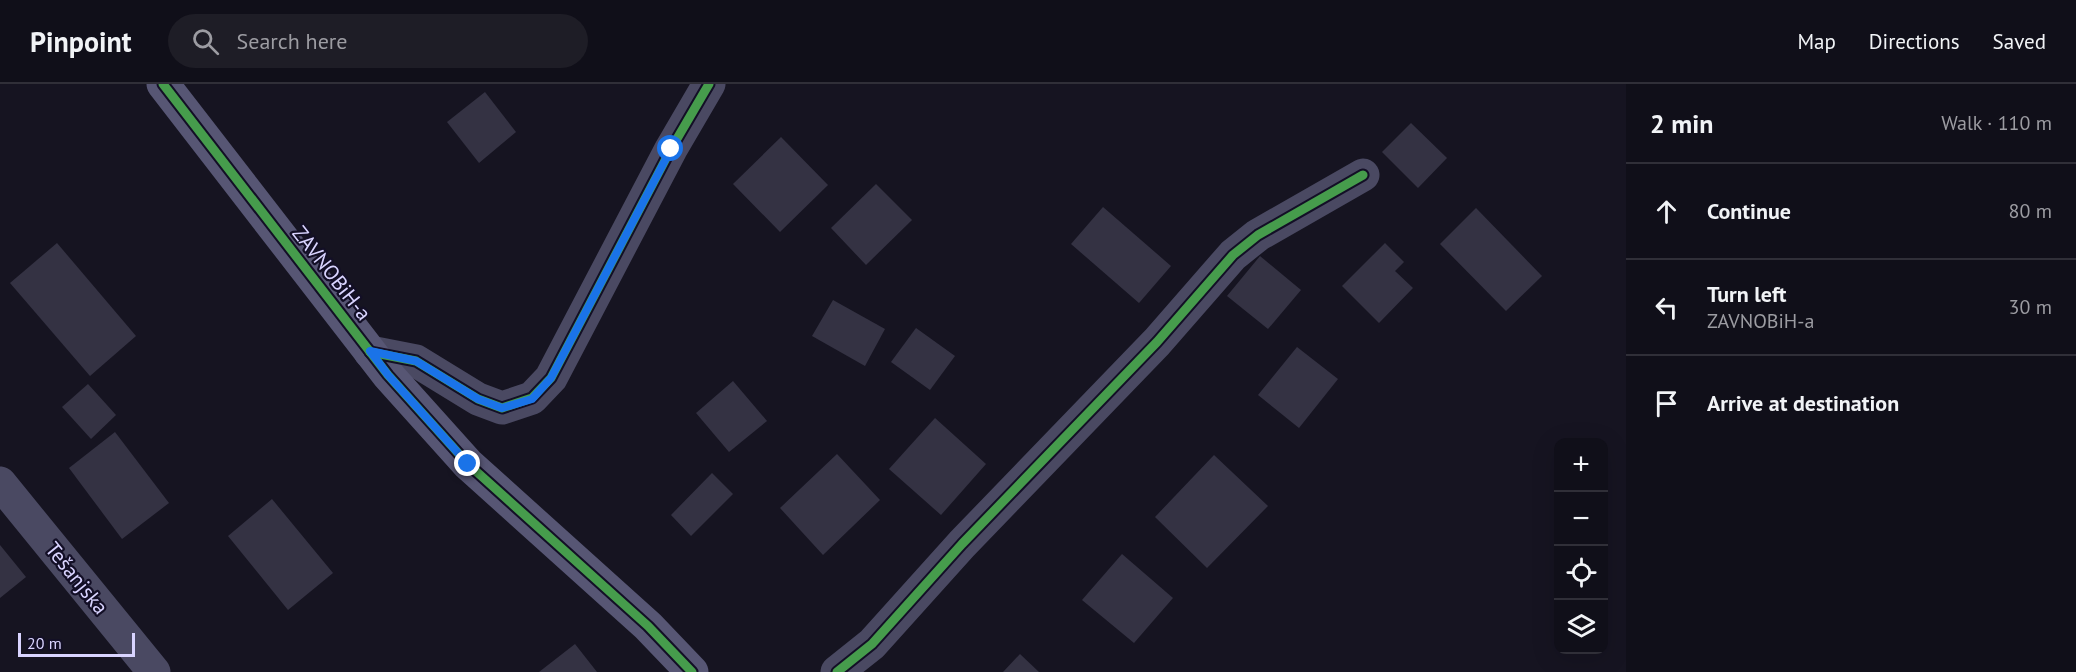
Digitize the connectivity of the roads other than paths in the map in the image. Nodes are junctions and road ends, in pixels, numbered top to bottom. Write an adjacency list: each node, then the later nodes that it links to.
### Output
1 (163, 84): 4 (main road, ZAVNOBiH-a)
2 (709, 84): 4 (street)
3 (1363, 175): 8 (street)
4 (370, 351): 7 (main road, ZAVNOBiH-a)
5 (0, 483): 6 (street, Tešanjska)
6 (154, 672)
7 (692, 672)
8 (837, 672)

